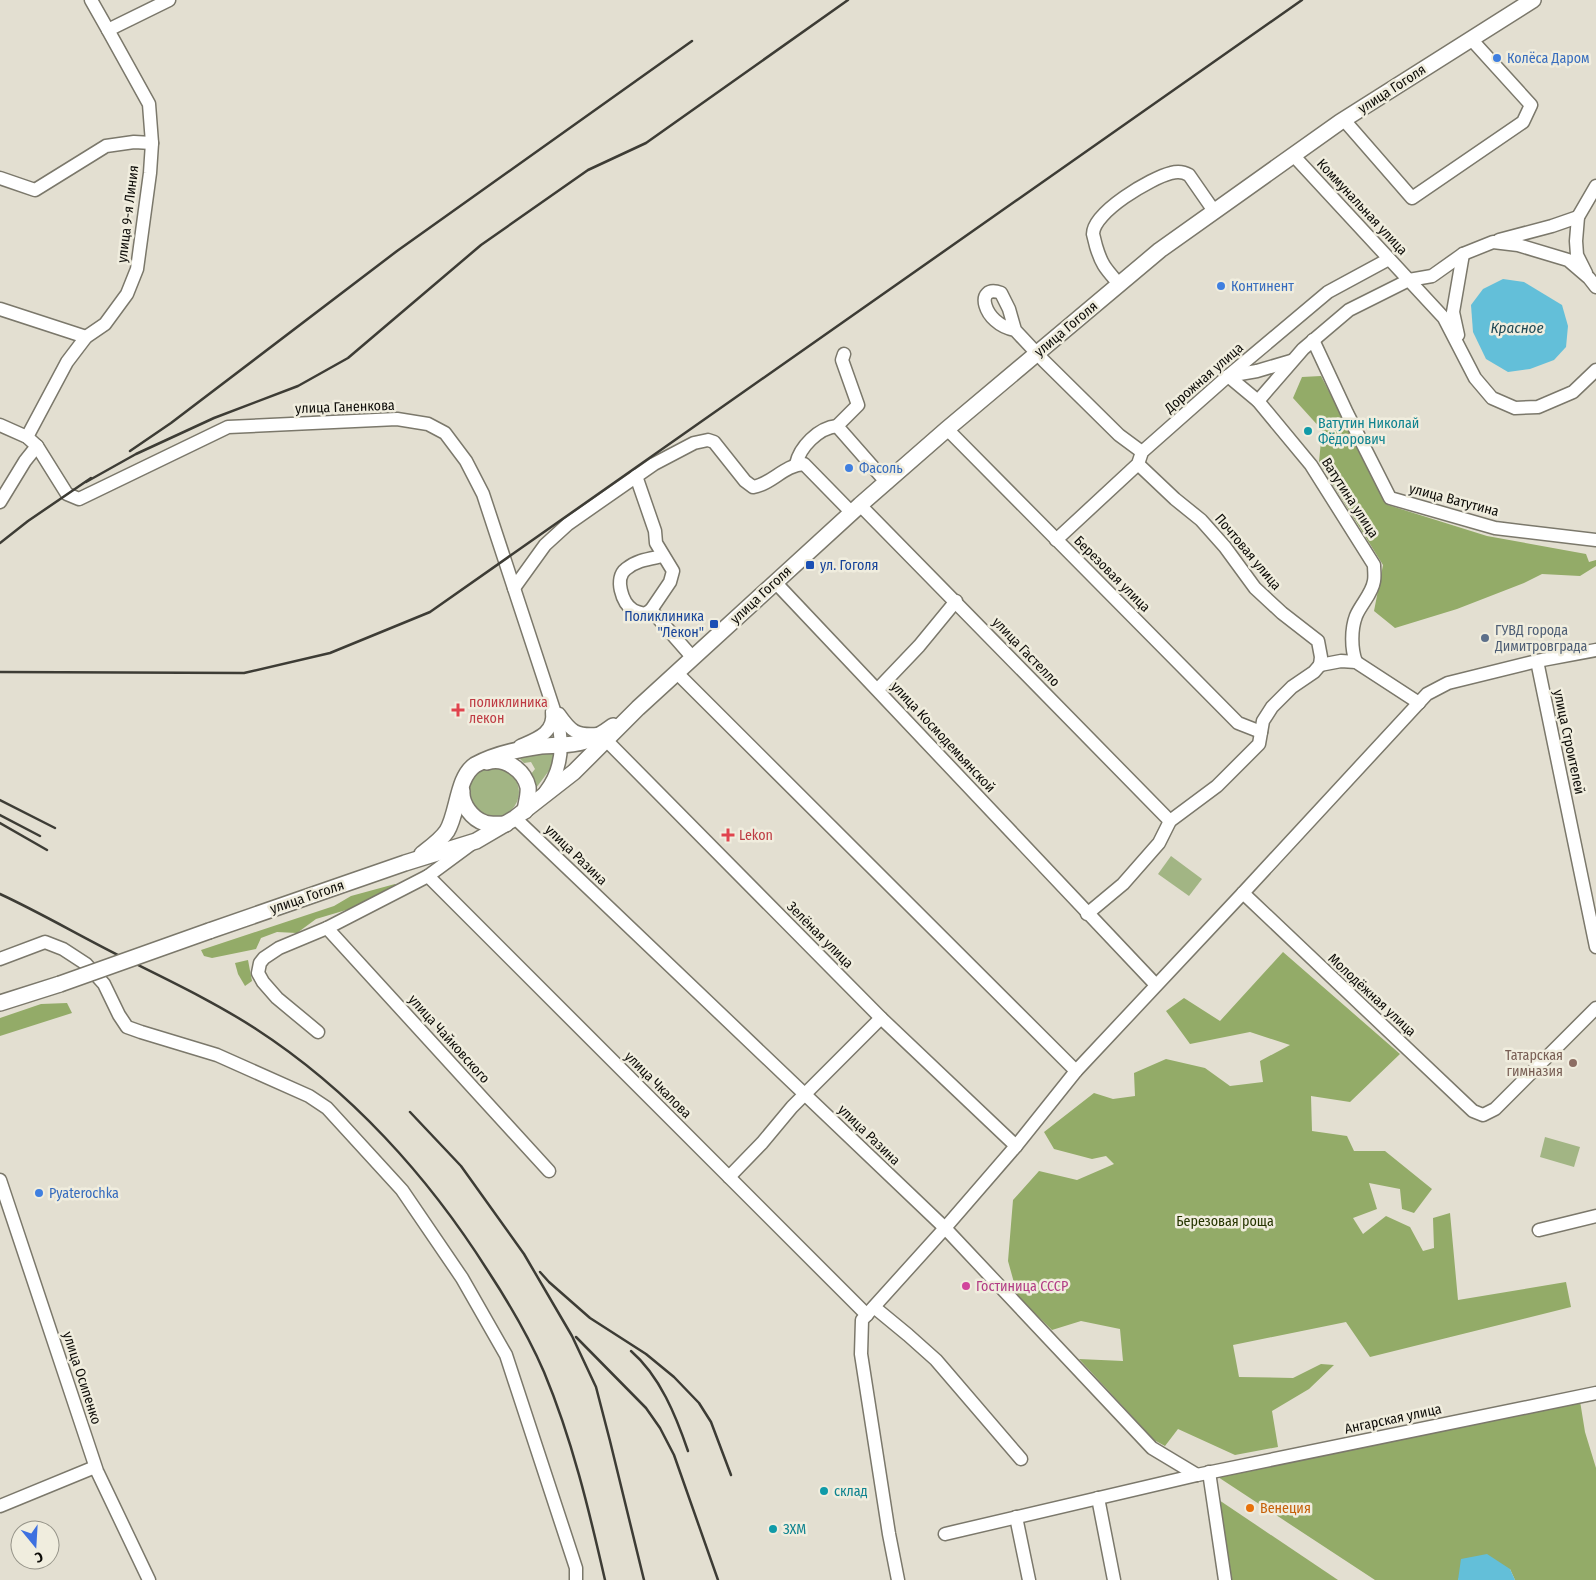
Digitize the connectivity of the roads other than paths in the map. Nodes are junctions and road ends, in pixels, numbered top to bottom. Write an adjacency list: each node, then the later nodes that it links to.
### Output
1 (91, 0): 4 (street, улица 9-я Линия)
2 (169, 0): 4 (street)
3 (1533, 0): 5 (main road, улица Гоголя)
4 (108, 30): 7 (street, улица 9-я Линия)
5 (1471, 39): 6 (main road, улица Гоголя); 6 (street)
6 (1344, 120): 8 (main road, улица Гоголя)
7 (152, 143): 9 (street); 21 (street, улица 9-я Линия)
8 (1293, 155): 11 (main road, улица Гоголя); 15 (street, Коммунальная улица)
9 (0, 178)
10 (1596, 186): 12 (street)
11 (1214, 211): 18 (main road, улица Гоголя); 18 (street)
12 (1578, 217): 13 (street); 17 (street)
13 (1494, 242): 14 (street); 17 (street)
14 (1463, 254): 16 (street); 23 (street)
15 (1389, 258): 16 (street, Коммунальная улица); 28 (street, Дорожная улица)
16 (1408, 280): 22 (street); 23 (street, Коммунальная улица)
17 (1592, 282)
18 (1120, 284): 25 (main road, улица Гоголя)
19 (0, 309): 21 (street)
20 (1015, 330): 25 (street, Почтовая улица)
21 (86, 338): 33 (street, улица 9-я Линия)
22 (1313, 340): 26 (street); 41 (street, улица Ватутина)
23 (1460, 348): 27 (street, Коммунальная улица)
24 (844, 354): 31 (street)
25 (1037, 354): 32 (main road, улица Гоголя); 34 (street, Почтовая улица)
26 (1291, 360): 28 (street); 29 (street)
27 (1596, 370)
28 (1228, 376): 29 (street, Ватутина улица); 34 (street, Дорожная улица)
29 (1258, 401): 50 (street, Ватутина улица)
30 (0, 425): 33 (street)
31 (836, 426): 35 (street); 37 (street)
32 (947, 429): 37 (main road, улица Гоголя); 40 (street, Березовая улица)
33 (32, 442): 38 (street, улица 9-я Линия); 44 (street, улица Ганенкова)
34 (1140, 458): 40 (street, Дорожная улица); 51 (street, Почтовая улица)
35 (796, 464): 36 (street); 39 (street, улица Гастелло)
36 (636, 476): 42 (street); 44 (street)
37 (886, 483): 39 (main road, улица Гоголя)
38 (0, 502)
39 (856, 509): 43 (main road, улица Гоголя); 45 (street, улица Гастелло)
40 (1056, 540): 56 (street, Березовая улица)
41 (1596, 540)
42 (663, 556): 46 (street); 46 (street)
43 (775, 582): 48 (main road, улица Гоголя); 53 (street, улица Космодемьянской)
44 (514, 588): 55 (street, улица Ганенкова)
45 (956, 601): 53 (street); 64 (street, улица Гастелло)
46 (651, 610): 48 (street)
47 (1596, 650): 49 (street)
48 (693, 658): 52 (main road, улица Гоголя)
49 (1537, 661): 54 (street); 71 (street, улица Строителей)
50 (1356, 662): 51 (street); 54 (street)
51 (1320, 665): 56 (street)
52 (677, 673): 57 (main road, улица Гоголя); 78 (street)
53 (878, 689): 69 (street, улица Космодемьянской)
54 (1418, 703): 68 (street)
55 (551, 704): 57 (street); 58 (street, улица Ганенкова); 59 (street)
56 (1261, 732): 64 (street)
57 (605, 737): 58 (main road); 62 (main road); 76 (street, Зелёная улица)
58 (561, 745): 59 (main road); 62 (street, улица Ганенкова)
59 (492, 757): 60 (main road)
60 (474, 766): 61 (main road); 63 (main road)
61 (462, 784): 63 (main road); 66 (main road)
62 (537, 801): 63 (main road)
63 (515, 818): 65 (main road); 79 (street, улица Разина)
64 (1170, 821): 69 (street)
65 (476, 841): 66 (main road); 67 (street)
66 (405, 863): 74 (main road, улица Гоголя, bridge)
67 (428, 876): 70 (street); 82 (street, улица Чкалова)
68 (1243, 894): 73 (street); 75 (street, Молодёжная улица)
69 (1087, 914): 73 (street, улица Космодемьянской)
70 (327, 928): 77 (street); 81 (street, улица Чайковского)
71 (1596, 947)
72 (0, 959): 97 (street)
73 (1156, 986): 78 (street)
74 (0, 1003)
75 (1596, 1008)
76 (881, 1018): 79 (street); 80 (street, Зелёная улица)
77 (318, 1032)
78 (1076, 1071): 80 (street)
79 (804, 1094): 82 (street); 85 (street, улица Разина)
80 (1016, 1146): 85 (street)
81 (549, 1171)
82 (729, 1177): 87 (street, улица Чкалова)
83 (0, 1180): 90 (street, улица Осипенко)
84 (1596, 1216): 86 (street)
85 (945, 1228): 87 (street); 91 (street, улица Разина)
86 (1539, 1230)
87 (871, 1311): 89 (street, улица Чкалова); 98 (street)
88 (1596, 1393): 91 (street, Ангарская улица)
89 (1021, 1459)
90 (95, 1467): 93 (street); 96 (street, улица Осипенко)
91 (1203, 1473): 92 (street, Ангарская улица); 101 (street)
92 (1098, 1498): 94 (street, Ангарская улица); 100 (street)
93 (0, 1506)
94 (1016, 1517): 95 (street, Ангарская улица); 99 (street)
95 (945, 1534)
96 (149, 1580)
97 (576, 1580)
98 (898, 1580)
99 (1029, 1580)
100 (1114, 1580)
101 (1225, 1580)

